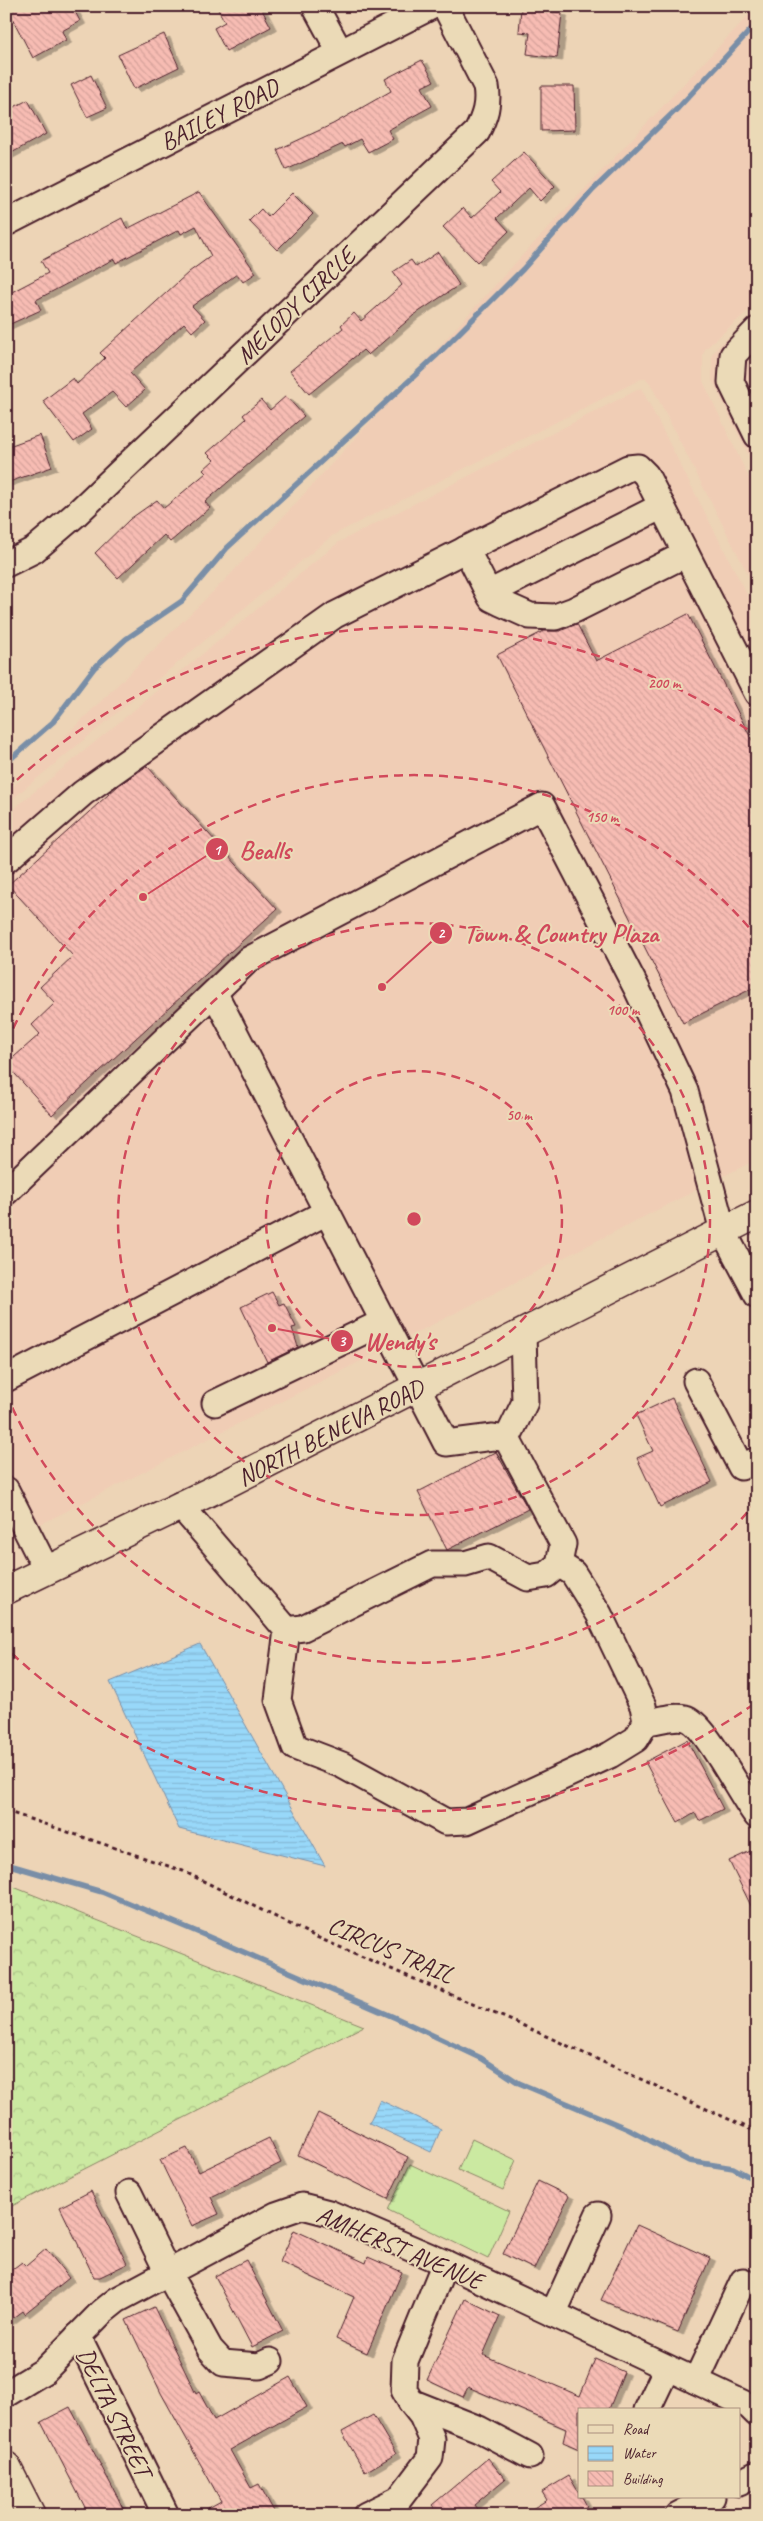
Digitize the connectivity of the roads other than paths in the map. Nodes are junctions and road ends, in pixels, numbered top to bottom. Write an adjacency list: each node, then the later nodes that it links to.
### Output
1 (315, 6): 4 (street)
2 (432, 6): 4 (street, BAILEY ROAD)
3 (445, 6): 11 (street, MELODY CIRCLE)
4 (340, 52): 5 (street, BAILEY ROAD)
5 (6, 223)
6 (757, 330): 7 (street)
7 (757, 436)
8 (662, 506): 9 (street); 10 (street); 12 (street)
9 (466, 549): 12 (street); 14 (street)
10 (686, 554): 12 (street); 13 (street)
11 (6, 564)
12 (489, 593)
13 (757, 693)
14 (6, 860)
15 (215, 994): 16 (street); 17 (street); 19 (street)
16 (6, 1192)
17 (328, 1212): 21 (street); 23 (street)
18 (757, 1214): 19 (main road, NORTH BENEVA ROAD)
19 (723, 1231): 20 (street); 22 (main road, NORTH BENEVA ROAD)
20 (757, 1296)
21 (383, 1322): 25 (street); 26 (street)
22 (523, 1334): 25 (main road, NORTH BENEVA ROAD); 27 (street)
23 (6, 1379)
24 (696, 1381): 28 (street)
25 (417, 1388): 27 (street); 30 (main road, NORTH BENEVA ROAD)
26 (215, 1404)
27 (507, 1440): 31 (street)
28 (757, 1460)
29 (9, 1502): 32 (street)
30 (180, 1506): 32 (main road, NORTH BENEVA ROAD); 34 (street)
31 (559, 1564): 34 (street); 35 (street)
32 (46, 1569): 33 (main road, NORTH BENEVA ROAD)
33 (6, 1590)
34 (287, 1630): 35 (street)
35 (646, 1722): 36 (street)
36 (757, 1816)
37 (129, 2193): 40 (street)
38 (598, 2215): 42 (street)
39 (445, 2263): 40 (street, AMHERST AVENUE); 42 (street, AMHERST AVENUE); 48 (street)
40 (168, 2273): 43 (street, AMHERST AVENUE); 44 (street)
41 (743, 2282): 46 (street)
42 (553, 2314): 45 (street, AMHERST AVENUE)
43 (78, 2336): 47 (street, AMHERST AVENUE); 59 (street, DELTA STREET)
44 (270, 2361)
45 (667, 2368): 46 (street, AMHERST AVENUE); 49 (street)
46 (696, 2381): 50 (street, AMHERST AVENUE)
47 (6, 2394)
48 (411, 2402): 51 (street); 60 (street)
49 (648, 2408)
50 (757, 2414)
51 (530, 2456)
52 (6, 2466): 58 (main road)
53 (757, 2474): 54 (street)
54 (740, 2482)
55 (710, 2498): 61 (street)
56 (6, 2510): 57 (main road)
57 (13, 2515)
58 (31, 2515)
59 (166, 2515)
60 (366, 2515)
61 (678, 2515)

